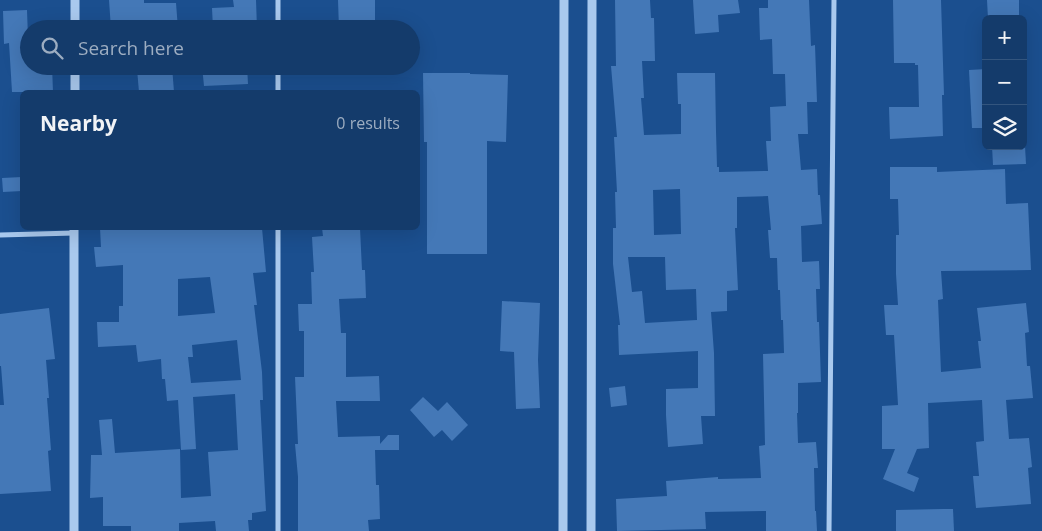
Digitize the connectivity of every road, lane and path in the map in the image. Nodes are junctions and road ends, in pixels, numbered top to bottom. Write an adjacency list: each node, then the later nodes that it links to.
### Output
1 (75, 0): 6 (street)
2 (278, 0): 7 (street)
3 (564, 0): 17 (street)
4 (592, 0): 18 (street)
5 (834, 0): 19 (street)
6 (75, 20)
7 (278, 20)
8 (75, 75): 10 (street)
9 (278, 75): 11 (street)
10 (75, 90)
11 (278, 90)
12 (74, 230): 14 (street); 15 (street)
13 (278, 230): 16 (street)
14 (0, 235)
15 (74, 531)
16 (278, 531)
17 (563, 531)
18 (592, 531)
19 (829, 531)

